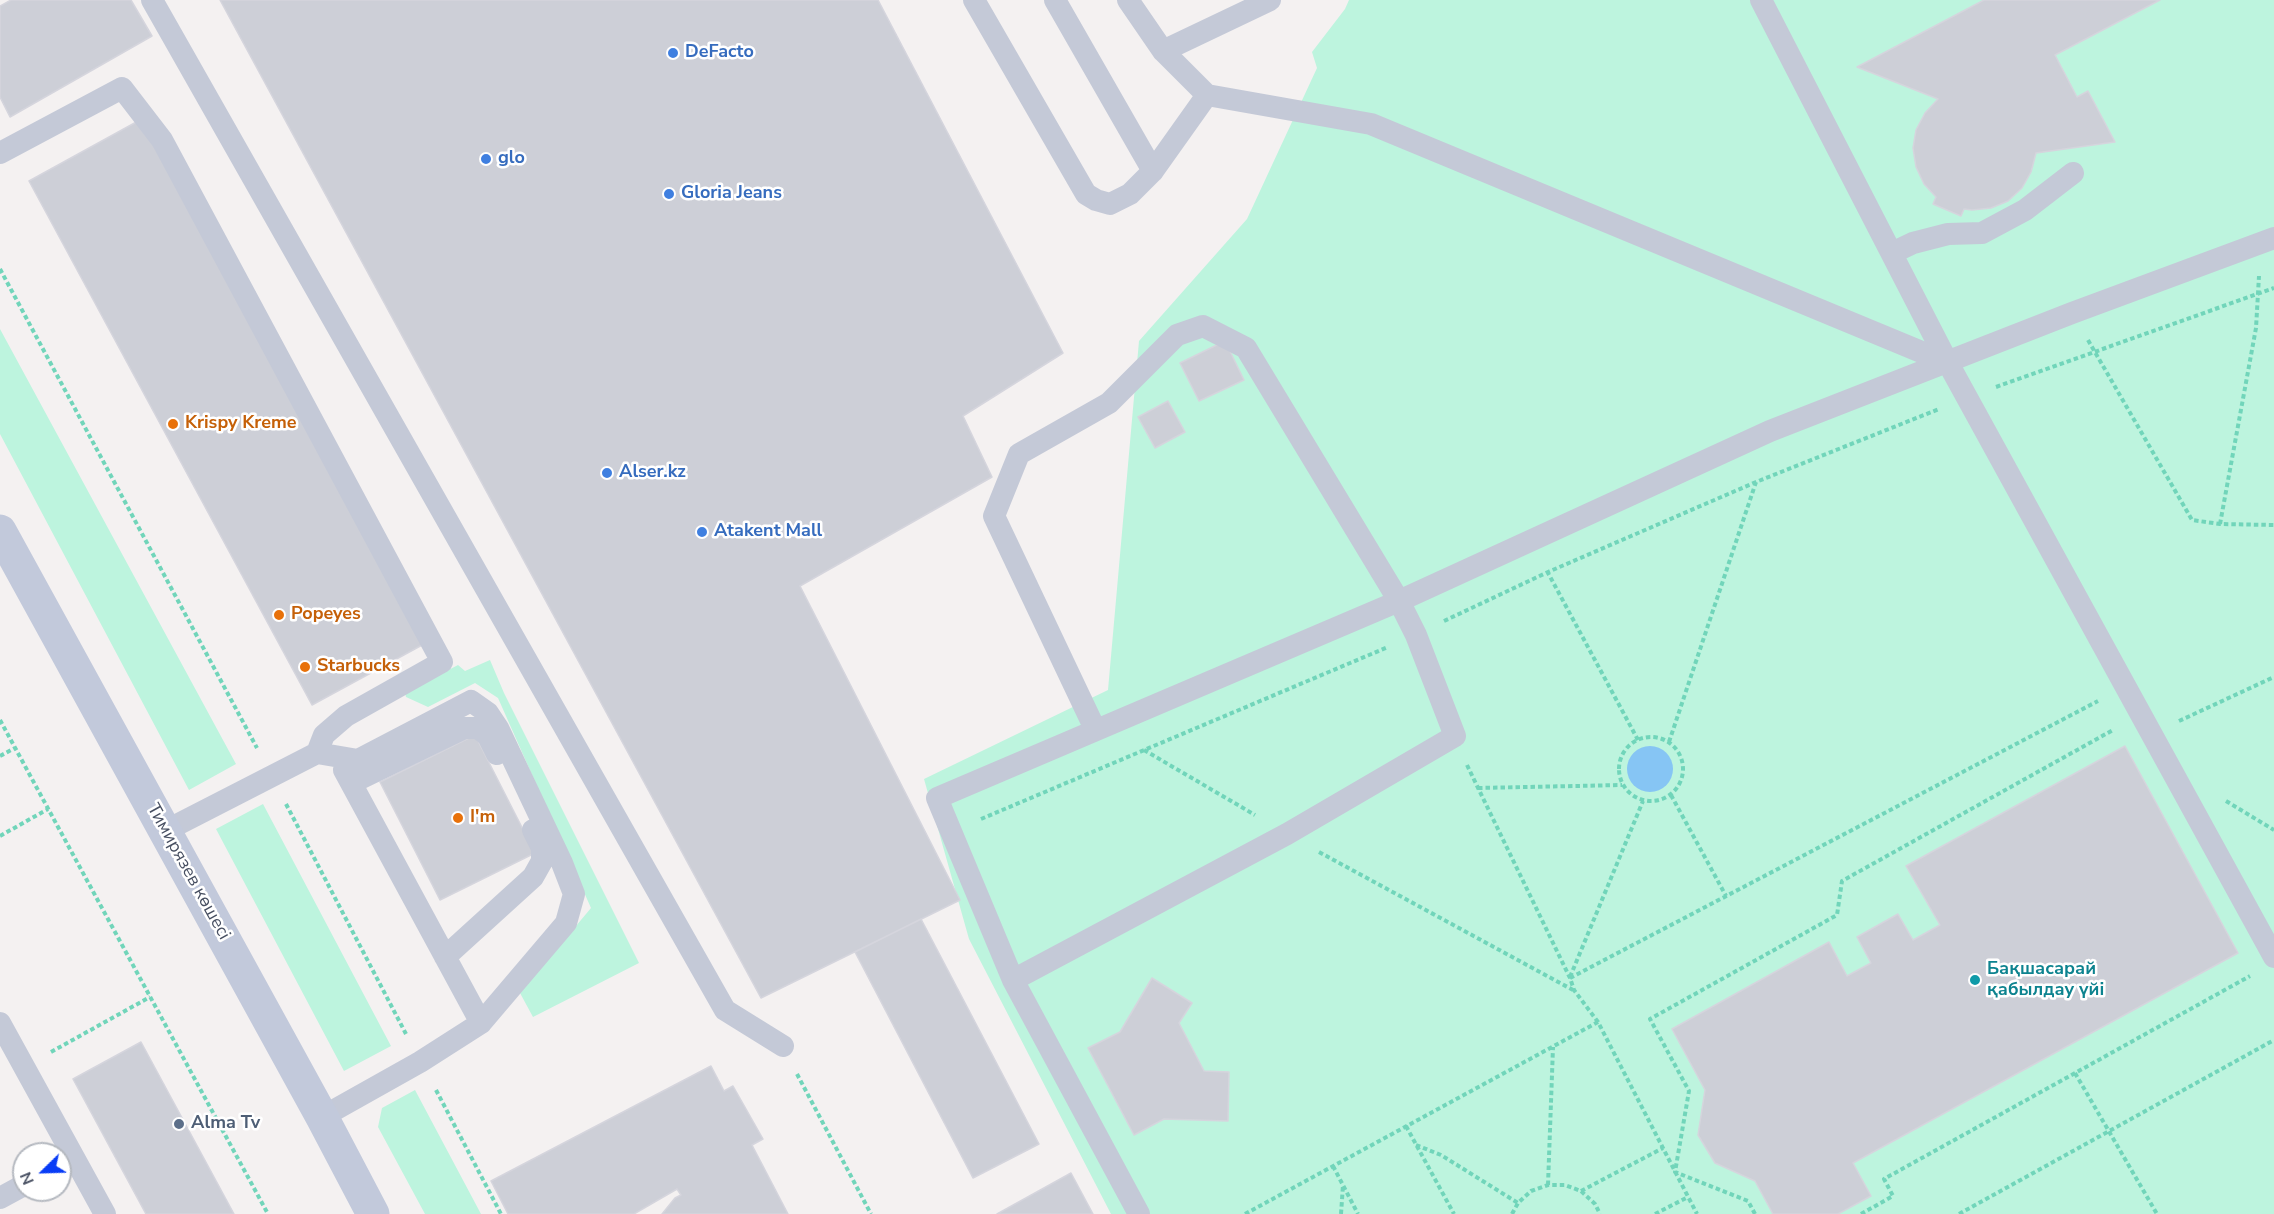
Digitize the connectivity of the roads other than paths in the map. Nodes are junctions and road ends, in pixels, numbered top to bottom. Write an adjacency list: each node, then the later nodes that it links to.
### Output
1 (152, 0): 26 (lane)
2 (974, 0): 10 (lane)
3 (1055, 0): 10 (lane)
4 (1128, 0): 7 (lane)
5 (1270, 0): 7 (lane)
6 (1761, 0): 13 (lane)
7 (1163, 51): 8 (lane)
8 (1207, 95): 10 (lane); 14 (lane)
9 (0, 153): 18 (lane)
10 (1154, 171)
11 (2073, 173): 13 (lane)
12 (2266, 242): 14 (lane)
13 (1892, 253): 14 (lane)
14 (1948, 363): 16 (lane); 22 (lane)
15 (0, 531): 20 (street, Тимирязев көшесі)
16 (1399, 601): 17 (lane); 17 (lane); 23 (lane)
17 (1095, 729): 23 (lane)
18 (328, 755): 19 (lane); 20 (lane); 25 (lane)
19 (351, 783): 21 (lane); 21 (lane)
20 (165, 831): 27 (street, Тимирязев көшесі)
21 (445, 957): 25 (lane)
22 (2274, 957)
23 (1013, 980): 32 (lane)
24 (0, 1023): 28 (lane)
25 (481, 1023): 27 (lane)
26 (783, 1046)
27 (322, 1118): 31 (street, Тимирязев көшесі)
28 (58, 1142)
29 (72, 1169): 30 (lane)
30 (105, 1214)
31 (373, 1214)
32 (1139, 1214)

